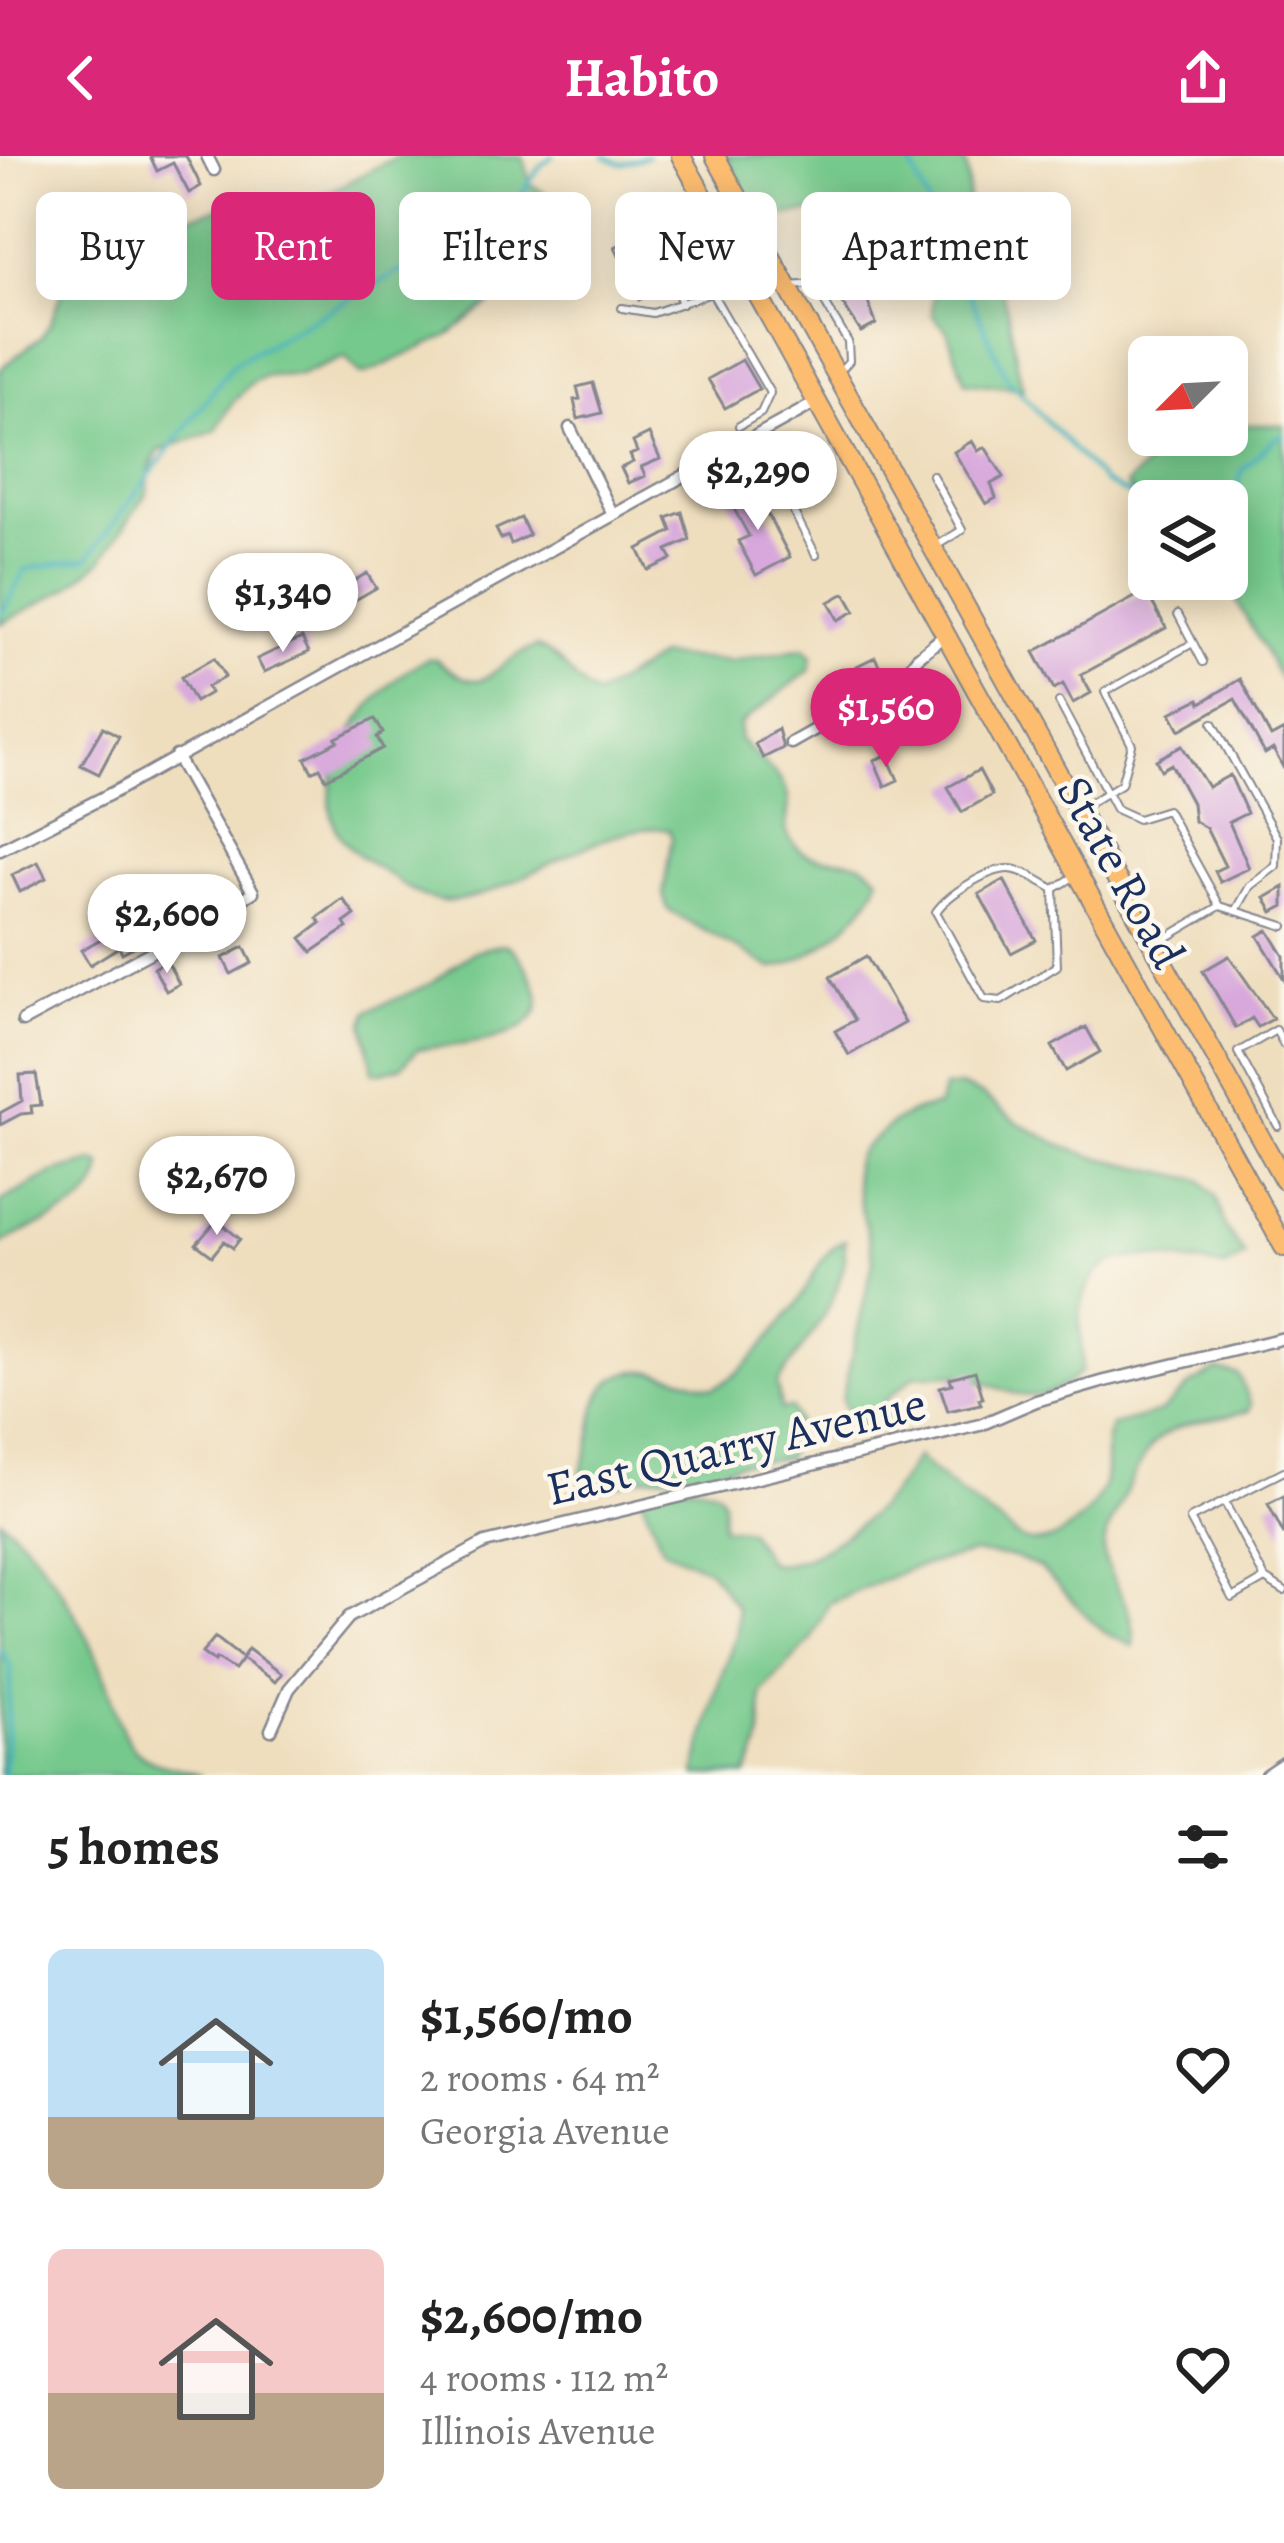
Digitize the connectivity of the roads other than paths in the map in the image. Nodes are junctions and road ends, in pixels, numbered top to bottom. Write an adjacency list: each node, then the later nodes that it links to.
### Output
1 (207, 156): 4 (street)
2 (681, 156): 5 (main road, State Road)
3 (716, 156): 12 (main road, State Road)
4 (214, 170)
5 (701, 192)
6 (680, 300): 10 (lane)
7 (693, 300): 10 (lane)
8 (716, 300): 14 (lane)
9 (760, 300): 13 (main road, State Road)
10 (682, 304): 11 (lane)
11 (622, 308)
12 (840, 381): 13 (lane); 19 (main road, State Road)
13 (817, 402): 16 (street); 22 (main road, State Road)
14 (739, 425)
15 (570, 428): 18 (street)
16 (754, 437): 18 (street); 20 (lane)
17 (932, 475): 19 (lane)
18 (614, 515): 28 (street)
19 (933, 548): 30 (main road, State Road)
20 (816, 555)
21 (1178, 614): 23 (lane)
22 (945, 635): 27 (street); 33 (main road, State Road)
23 (1193, 643): 24 (lane); 29 (lane)
24 (1203, 662)
25 (1059, 701): 29 (lane)
26 (1213, 723): 36 (lane)
27 (791, 742)
28 (176, 756): 31 (street); 39 (street)
29 (1108, 794): 30 (lane); 35 (lane)
30 (1078, 810): 32 (main road, State Road)
31 (0, 850)
32 (1106, 860): 33 (street); 38 (main road, State Road)
33 (1078, 874): 34 (lane); 43 (main road, State Road)
34 (1054, 889): 34 (lane)
35 (1220, 906): 36 (lane); 38 (lane)
36 (1237, 911): 37 (lane)
37 (1284, 926)
38 (1154, 946): 42 (main road, State Road)
39 (23, 1021)
40 (1284, 1045): 41 (lane)
41 (1281, 1125): 42 (lane)
42 (1260, 1138): 43 (street); 44 (main road, State Road)
43 (1232, 1154): 46 (main road, State Road)
44 (1278, 1157): 45 (main road, State Road)
45 (1284, 1180)
46 (1284, 1247)
47 (1284, 1338): 52 (street, East Quarry Avenue)
48 (1284, 1471): 49 (lane)
49 (1224, 1501): 50 (lane); 50 (lane)
50 (1264, 1580): 51 (lane)
51 (1284, 1591)
52 (271, 1730)
53 (1284, 1763): 54 (street)
54 (1266, 1775)

